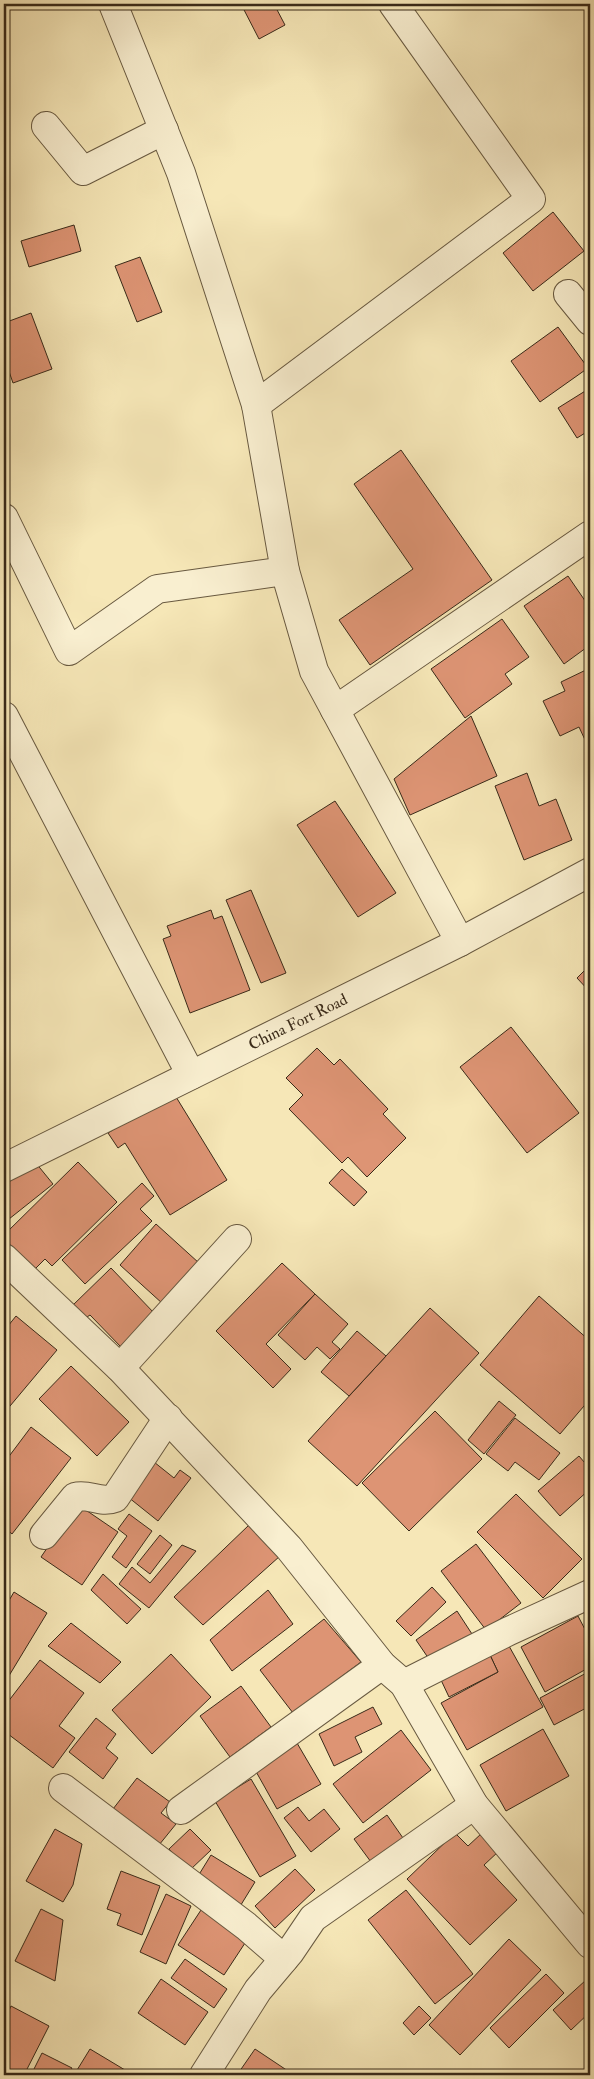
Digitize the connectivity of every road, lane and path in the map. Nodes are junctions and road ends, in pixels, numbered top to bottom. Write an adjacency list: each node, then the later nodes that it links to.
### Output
1 (112, 4): 4 (street)
2 (393, 4): 7 (street)
3 (46, 126): 4 (street)
4 (164, 130): 7 (street)
5 (568, 294): 6 (street)
6 (590, 321)
7 (256, 405): 10 (street)
8 (4, 518): 10 (street)
9 (590, 535): 11 (street)
10 (285, 571): 11 (street)
11 (335, 710): 14 (street)
12 (4, 716): 15 (street)
13 (590, 872): 14 (street, China Fort Road)
14 (460, 942): 15 (street, China Fort Road)
15 (191, 1075): 16 (street, China Fort Road)
16 (4, 1168)
17 (237, 1239): 19 (street)
18 (4, 1258): 19 (street)
19 (120, 1368): 20 (street)
20 (168, 1418): 21 (street); 23 (street)
21 (44, 1535)
22 (590, 1594): 24 (street)
23 (382, 1665): 24 (street); 27 (street)
24 (404, 1684): 26 (street)
25 (63, 1788): 29 (street)
26 (474, 1805): 28 (street); 29 (street)
27 (181, 1810)
28 (590, 1944)
29 (284, 1959): 30 (street)
30 (204, 2075)

